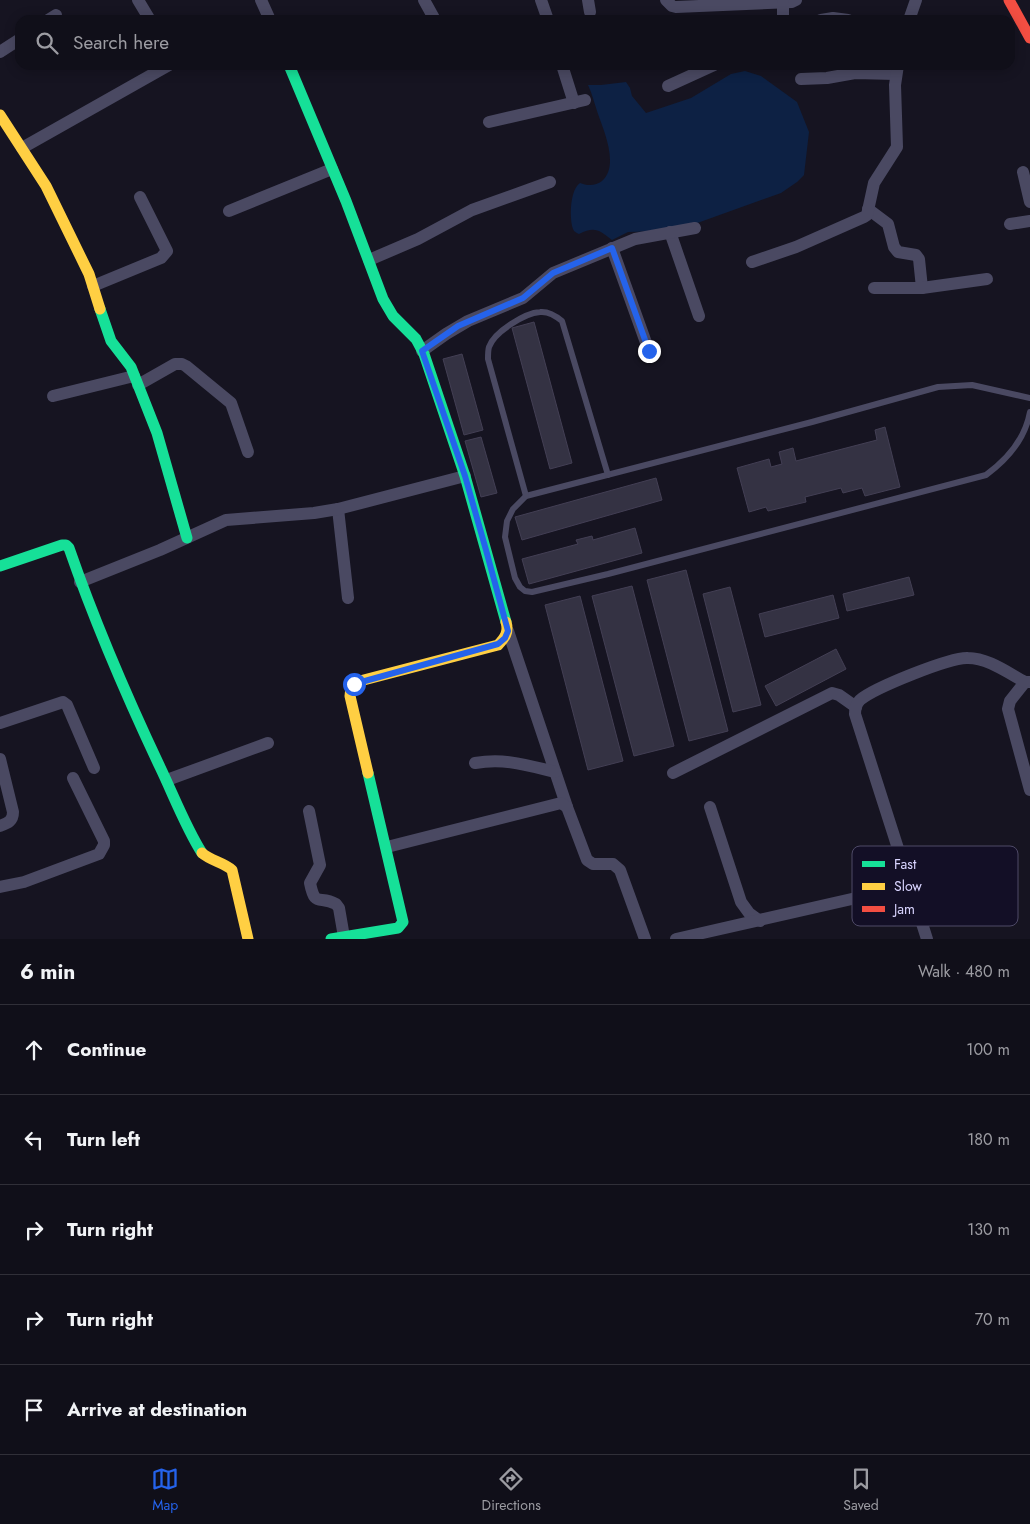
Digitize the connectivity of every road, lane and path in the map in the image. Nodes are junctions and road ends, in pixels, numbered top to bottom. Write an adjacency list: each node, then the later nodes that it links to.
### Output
1 (138, 0): 11 (street)
2 (262, 0): 12 (street)
3 (424, 0): 13 (street)
4 (541, 0): 14 (street)
5 (666, 0): 9 (street)
6 (796, 0): 10 (street)
7 (916, 0): 16 (street)
8 (1010, 0): 17 (street)
9 (724, 3): 10 (street)
10 (783, 3): 15 (street)
11 (147, 15)
12 (268, 15)
13 (432, 15)
14 (546, 15)
15 (783, 15)
16 (911, 15)
17 (1030, 38)
18 (15, 42): 19 (street)
19 (0, 52)
20 (160, 70): 30 (street)
21 (291, 70): 31 (street)
22 (564, 70): 29 (street)
23 (703, 70): 27 (street)
24 (886, 70): 26 (street)
25 (897, 70): 36 (street)
26 (802, 79)
27 (668, 86)
28 (0, 115): 30 (street)
29 (489, 122)
30 (22, 148): 46 (street)
31 (332, 169): 37 (street); 43 (street)
32 (1023, 172): 35 (street)
33 (550, 182): 43 (street)
34 (140, 197): 46 (street)
35 (1030, 202)
36 (868, 209): 44 (street); 48 (street)
37 (229, 211)
38 (1030, 222): 39 (street)
39 (1010, 224)
40 (694, 228): 41 (street)
41 (670, 232): 42 (street); 49 (street)
42 (612, 248): 50 (street); 51 (street)
43 (369, 260): 50 (street)
44 (752, 262)
45 (987, 279): 48 (street)
46 (93, 286): 52 (street)
47 (874, 288): 48 (street)
48 (922, 288)
49 (698, 316)
50 (422, 351): 59 (street)
51 (649, 351)
52 (136, 380): 53 (street); 57 (street); 62 (street)
53 (53, 396)
54 (1030, 398): 58 (lane)
55 (1030, 412): 56 (lane)
56 (1029, 423): 60 (lane)
57 (248, 452)
58 (608, 475): 60 (lane); 60 (lane)
59 (465, 476): 61 (street); 66 (street)
60 (526, 496)
61 (338, 509): 62 (street); 65 (street)
62 (187, 538): 64 (street)
63 (0, 566): 64 (street)
64 (80, 582): 77 (street)
65 (348, 598)
66 (508, 631): 74 (street); 84 (street)
67 (1027, 682): 68 (street); 78 (street)
68 (856, 707): 75 (street); 83 (street)
69 (0, 723): 73 (street)
70 (268, 743): 77 (street)
71 (0, 759): 82 (street)
72 (475, 763): 74 (street)
73 (94, 768)
74 (555, 772): 79 (street)
75 (673, 773)
76 (73, 778): 85 (street)
77 (166, 780): 91 (street)
78 (1030, 790)
79 (567, 807): 84 (street); 92 (street)
80 (710, 807): 87 (street)
81 (309, 811): 90 (street)
82 (0, 826)
83 (896, 846)
84 (387, 847): 89 (street)
85 (0, 887)
86 (852, 899): 87 (street)
87 (760, 921): 93 (street)
88 (923, 926): 94 (street)
89 (368, 936): 90 (street)
90 (337, 938)
91 (248, 939)
92 (645, 939)
93 (676, 939)
94 (927, 939)

